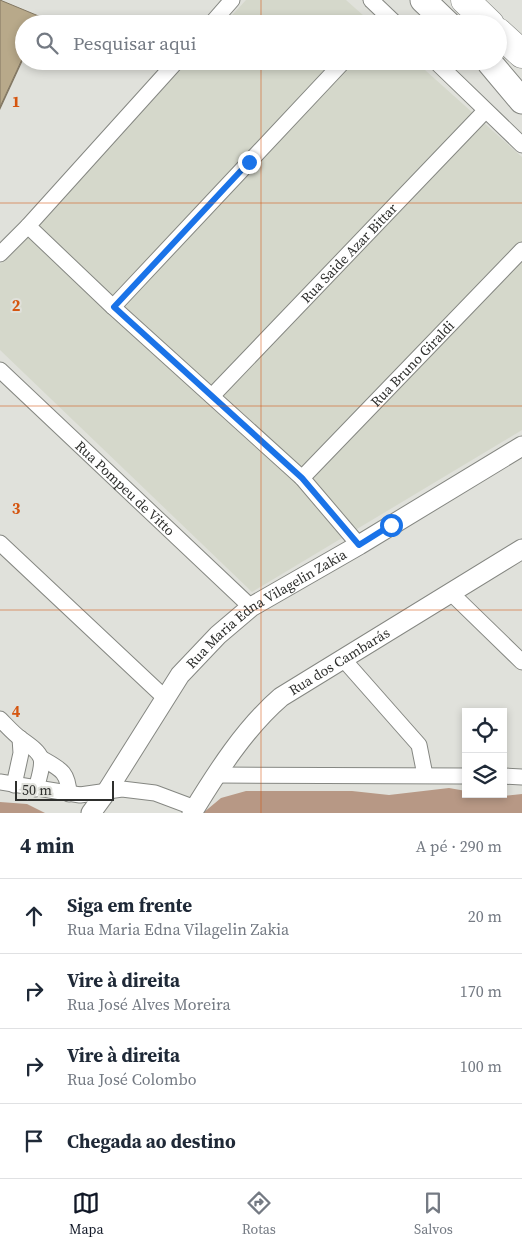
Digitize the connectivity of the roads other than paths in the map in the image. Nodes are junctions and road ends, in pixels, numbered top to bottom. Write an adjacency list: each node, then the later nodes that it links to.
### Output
1 (232, 0): 5 (street)
2 (371, 0): 6 (street)
3 (423, 0): 7 (highway)
4 (464, 0): 8 (highway)
5 (219, 15)
6 (383, 15)
7 (439, 15)
8 (480, 15)
9 (507, 40): 10 (highway)
10 (522, 54)
11 (169, 70): 20 (street)
12 (336, 70): 23 (street)
13 (443, 70): 18 (street)
14 (496, 70): 17 (highway)
15 (499, 70): 16 (highway)
16 (522, 92)
17 (522, 102)
18 (485, 111): 19 (street); 25 (street, Rua Saide Azar Bittar)
19 (522, 145)
20 (28, 226): 22 (street); 23 (street)
21 (522, 250): 27 (street, Rua Bruno Giraldi)
22 (0, 254)
23 (114, 307): 25 (street)
24 (0, 370): 32 (street, Rua Pompeu de Vitto)
25 (212, 396): 27 (street)
26 (522, 446): 29 (street, Rua Maria Edna Vilagelin Zakia)
27 (302, 478): 29 (street)
28 (0, 543): 35 (street)
29 (359, 545): 32 (street, Rua Maria Edna Vilagelin Zakia)
30 (522, 549): 31 (street, Rua dos Cambarás)
31 (450, 592): 33 (street, Rua dos Cambarás); 34 (street)
32 (252, 606): 35 (street, Rua Maria Edna Vilagelin Zakia)
33 (344, 660): 39 (street, Rua dos Cambarás); 40 (street)
34 (522, 662)
35 (164, 697): 46 (street, Rua Maria Edna Vilagelin Zakia)
36 (0, 719): 37 (street)
37 (20, 738): 38 (street); 44 (street)
38 (41, 758): 45 (street); 47 (street)
39 (216, 775): 40 (street); 48 (street, Rua dos Cambarás)
40 (425, 775): 41 (street)
41 (462, 776)
42 (507, 776): 43 (street)
43 (522, 777)
44 (7, 784): 45 (street)
45 (36, 789): 47 (street)
46 (107, 792): 47 (street); 48 (street); 49 (street, Rua Maria Edna Vilagelin Zakia)
47 (69, 794)
48 (194, 811)
49 (91, 813)

